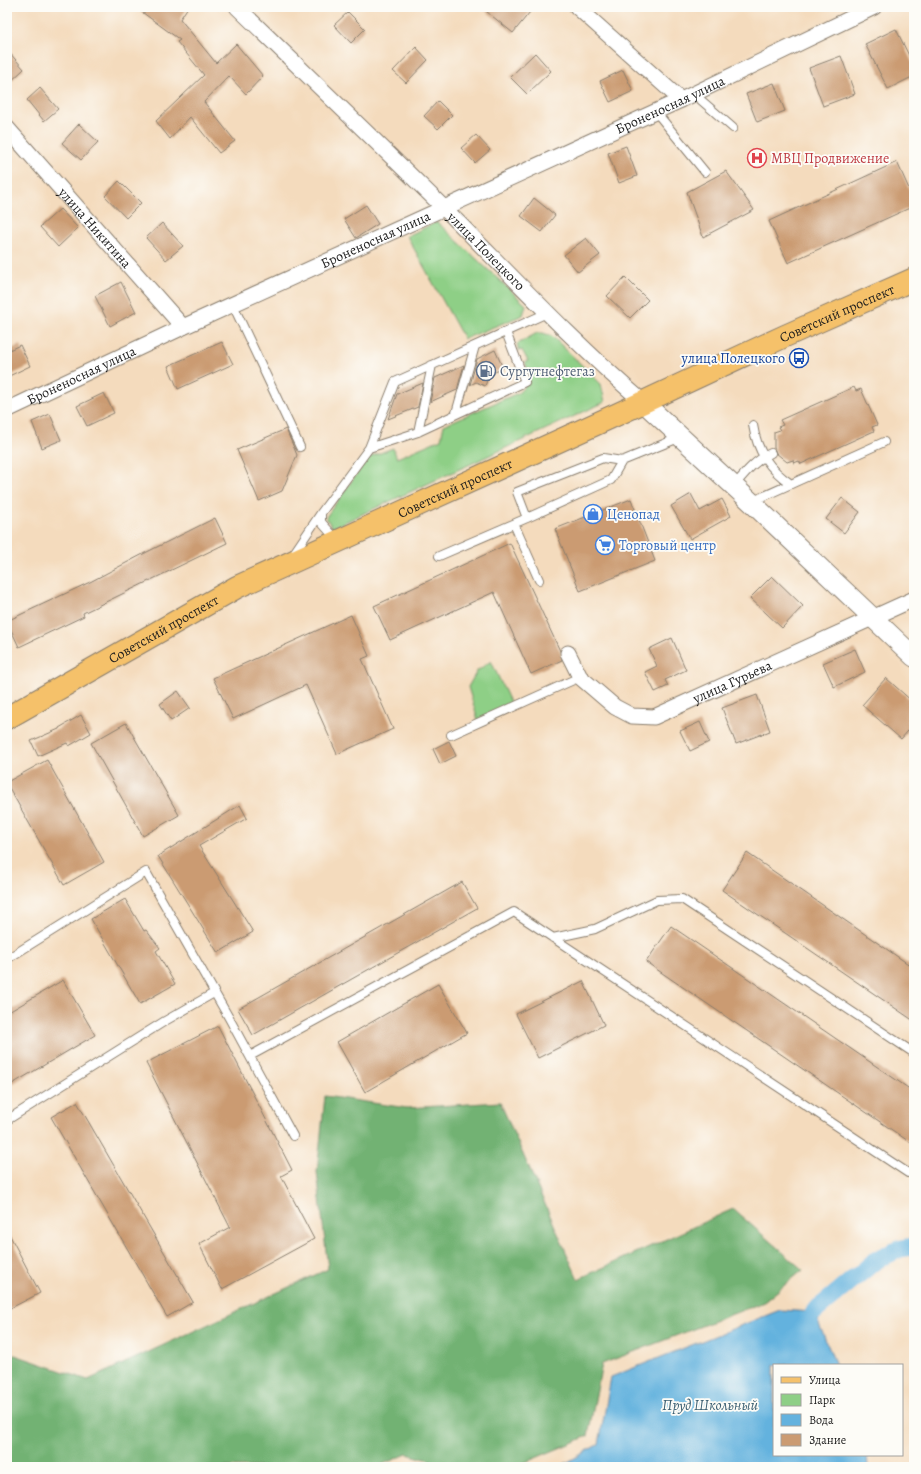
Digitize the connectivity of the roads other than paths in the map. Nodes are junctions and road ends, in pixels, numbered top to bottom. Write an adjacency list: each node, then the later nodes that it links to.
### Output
1 (237, 7): 9 (street, улица Полецкого)
2 (577, 7): 4 (street)
3 (874, 7): 4 (street, Броненосная улица)
4 (688, 97): 5 (street, Броненосная улица); 7 (lane)
5 (656, 112): 8 (lane); 9 (street, Броненосная улица)
6 (7, 128): 13 (street, улица Никитина)
7 (733, 128)
8 (705, 172)
9 (445, 209): 11 (street, Броненосная улица); 12 (street, улица Полецкого)
10 (914, 279): 17 (main road, Советский проспект)
11 (234, 305): 13 (street, Броненосная улица); 24 (lane)
12 (547, 313): 14 (lane); 17 (street, улица Полецкого)
13 (183, 327): 18 (street, Броненосная улица)
14 (506, 332): 15 (lane); 19 (lane)
15 (475, 346): 16 (lane); 19 (lane)
16 (432, 365): 21 (lane); 25 (lane)
17 (643, 402): 22 (street, улица Полецкого); 34 (main road, Советский проспект)
18 (7, 410)
19 (456, 413): 21 (lane)
20 (753, 425): 26 (lane)
21 (418, 432): 25 (lane)
22 (682, 436): 27 (lane); 29 (street, улица Полецкого)
23 (884, 442): 28 (lane)
24 (300, 447)
25 (369, 448): 31 (lane)
26 (767, 454): 28 (lane); 29 (lane)
27 (622, 462): 32 (lane); 32 (lane)
28 (791, 484): 30 (lane)
29 (734, 486): 30 (street, улица Полецкого)
30 (751, 502): 39 (street, улица Полецкого)
31 (321, 513): 34 (lane); 36 (lane)
32 (527, 518): 33 (lane)
33 (514, 524): 35 (lane); 37 (lane)
34 (338, 541): 36 (main road, Советский проспект)
35 (439, 556)
36 (286, 564): 43 (main road, Советский проспект)
37 (539, 580)
38 (914, 598): 39 (street, улица Гурьева)
39 (873, 617): 41 (street, улица Полецкого); 42 (street, улица Гурьева)
40 (568, 653): 42 (street, улица Гурьева)
41 (914, 657)
42 (580, 677): 44 (lane)
43 (7, 718)
44 (451, 735)
45 (553, 938): 48 (lane); 49 (lane); 52 (lane)
46 (7, 959): 47 (lane)
47 (214, 993): 49 (lane); 50 (lane)
48 (914, 1053)
49 (250, 1056): 51 (lane)
50 (7, 1120)
51 (293, 1136)
52 (914, 1170)

